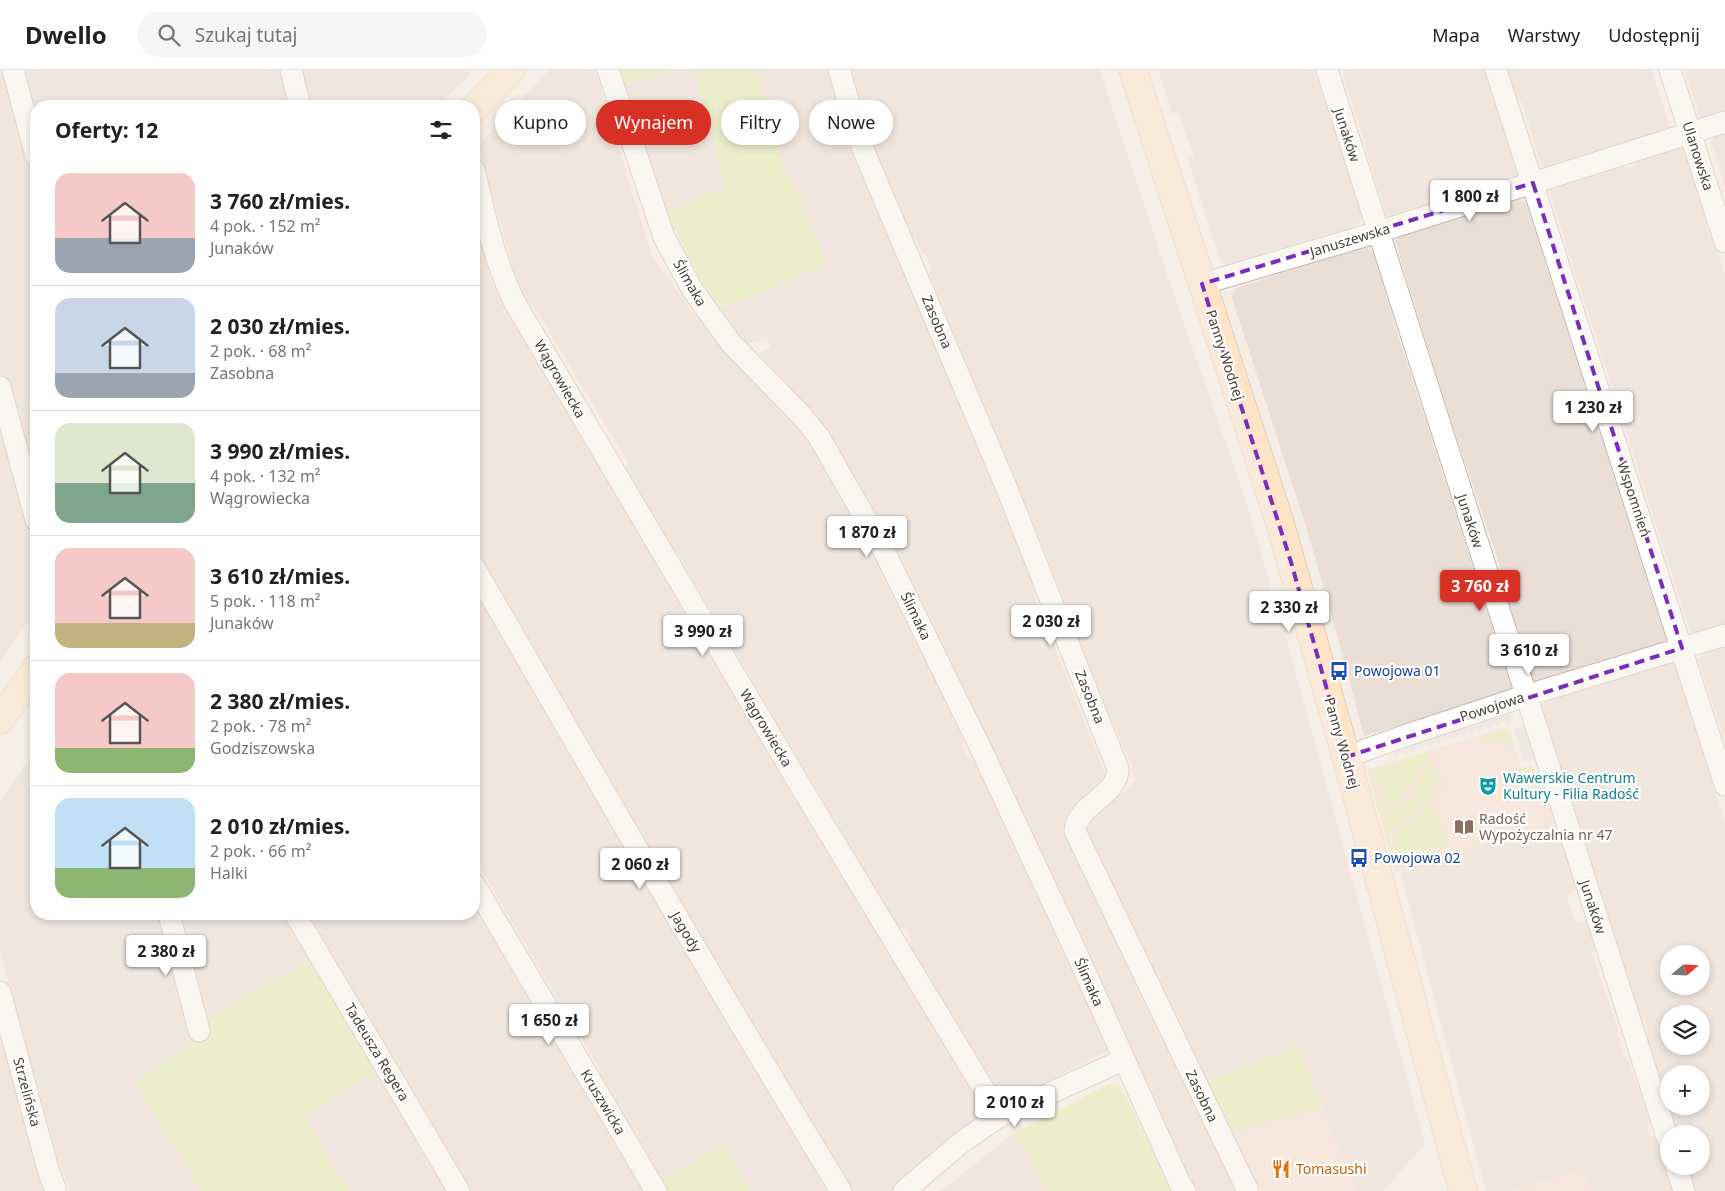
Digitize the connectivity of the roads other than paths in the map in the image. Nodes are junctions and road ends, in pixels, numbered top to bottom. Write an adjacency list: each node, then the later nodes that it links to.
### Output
1 (13, 70): 14 (street)
2 (290, 70): 10 (street)
3 (511, 70): 11 (street)
4 (608, 70): 35 (street, Ślimaka)
5 (839, 70): 46 (street, Zasobna)
6 (1133, 70): 19 (street, Panny Wodnej)
7 (1326, 70): 17 (street, Junaków)
8 (1496, 70): 15 (street, Wspomnień)
9 (1670, 70): 13 (street, Ulanowska)
10 (298, 100)
11 (480, 103)
12 (1725, 122): 13 (street, Januszewska)
13 (1690, 132): 15 (street, Januszewska); 18 (street, Ulanowska)
14 (30, 134)
15 (1532, 183): 17 (street, Januszewska); 24 (street, Wspomnień)
16 (480, 196): 36 (street, Wągrowiecka)
17 (1378, 232): 19 (street, Januszewska); 26 (street, Junaków)
18 (1725, 242)
19 (1202, 284): 28 (street, Panny Wodnej)
20 (0, 388): 21 (street)
21 (30, 498)
22 (480, 577): 43 (street, Jagody)
23 (1725, 635): 24 (street, Powojowa)
24 (1682, 648): 26 (street, Powojowa); 29 (street, Wspomnień)
25 (30, 678): 27 (street)
26 (1525, 696): 28 (street, Powojowa); 37 (street, Junaków)
27 (0, 720)
28 (1346, 757): 39 (street, Panny Wodnej)
29 (1725, 785)
30 (480, 894): 42 (street, Kruszwicka)
31 (171, 920): 34 (street)
32 (299, 920): 41 (street, Tadeusza Regera)
33 (0, 992): 40 (street, Strzelińska)
34 (199, 1031)
35 (1123, 1060): 36 (street); 45 (street, Ślimaka)
36 (1000, 1116): 44 (street)
37 (1663, 1125)
38 (1679, 1175): 47 (street)
39 (1458, 1190)
40 (56, 1191)
41 (458, 1191)
42 (656, 1191)
43 (842, 1191)
44 (904, 1191)
45 (1185, 1191)
46 (1248, 1191)
47 (1684, 1191)

